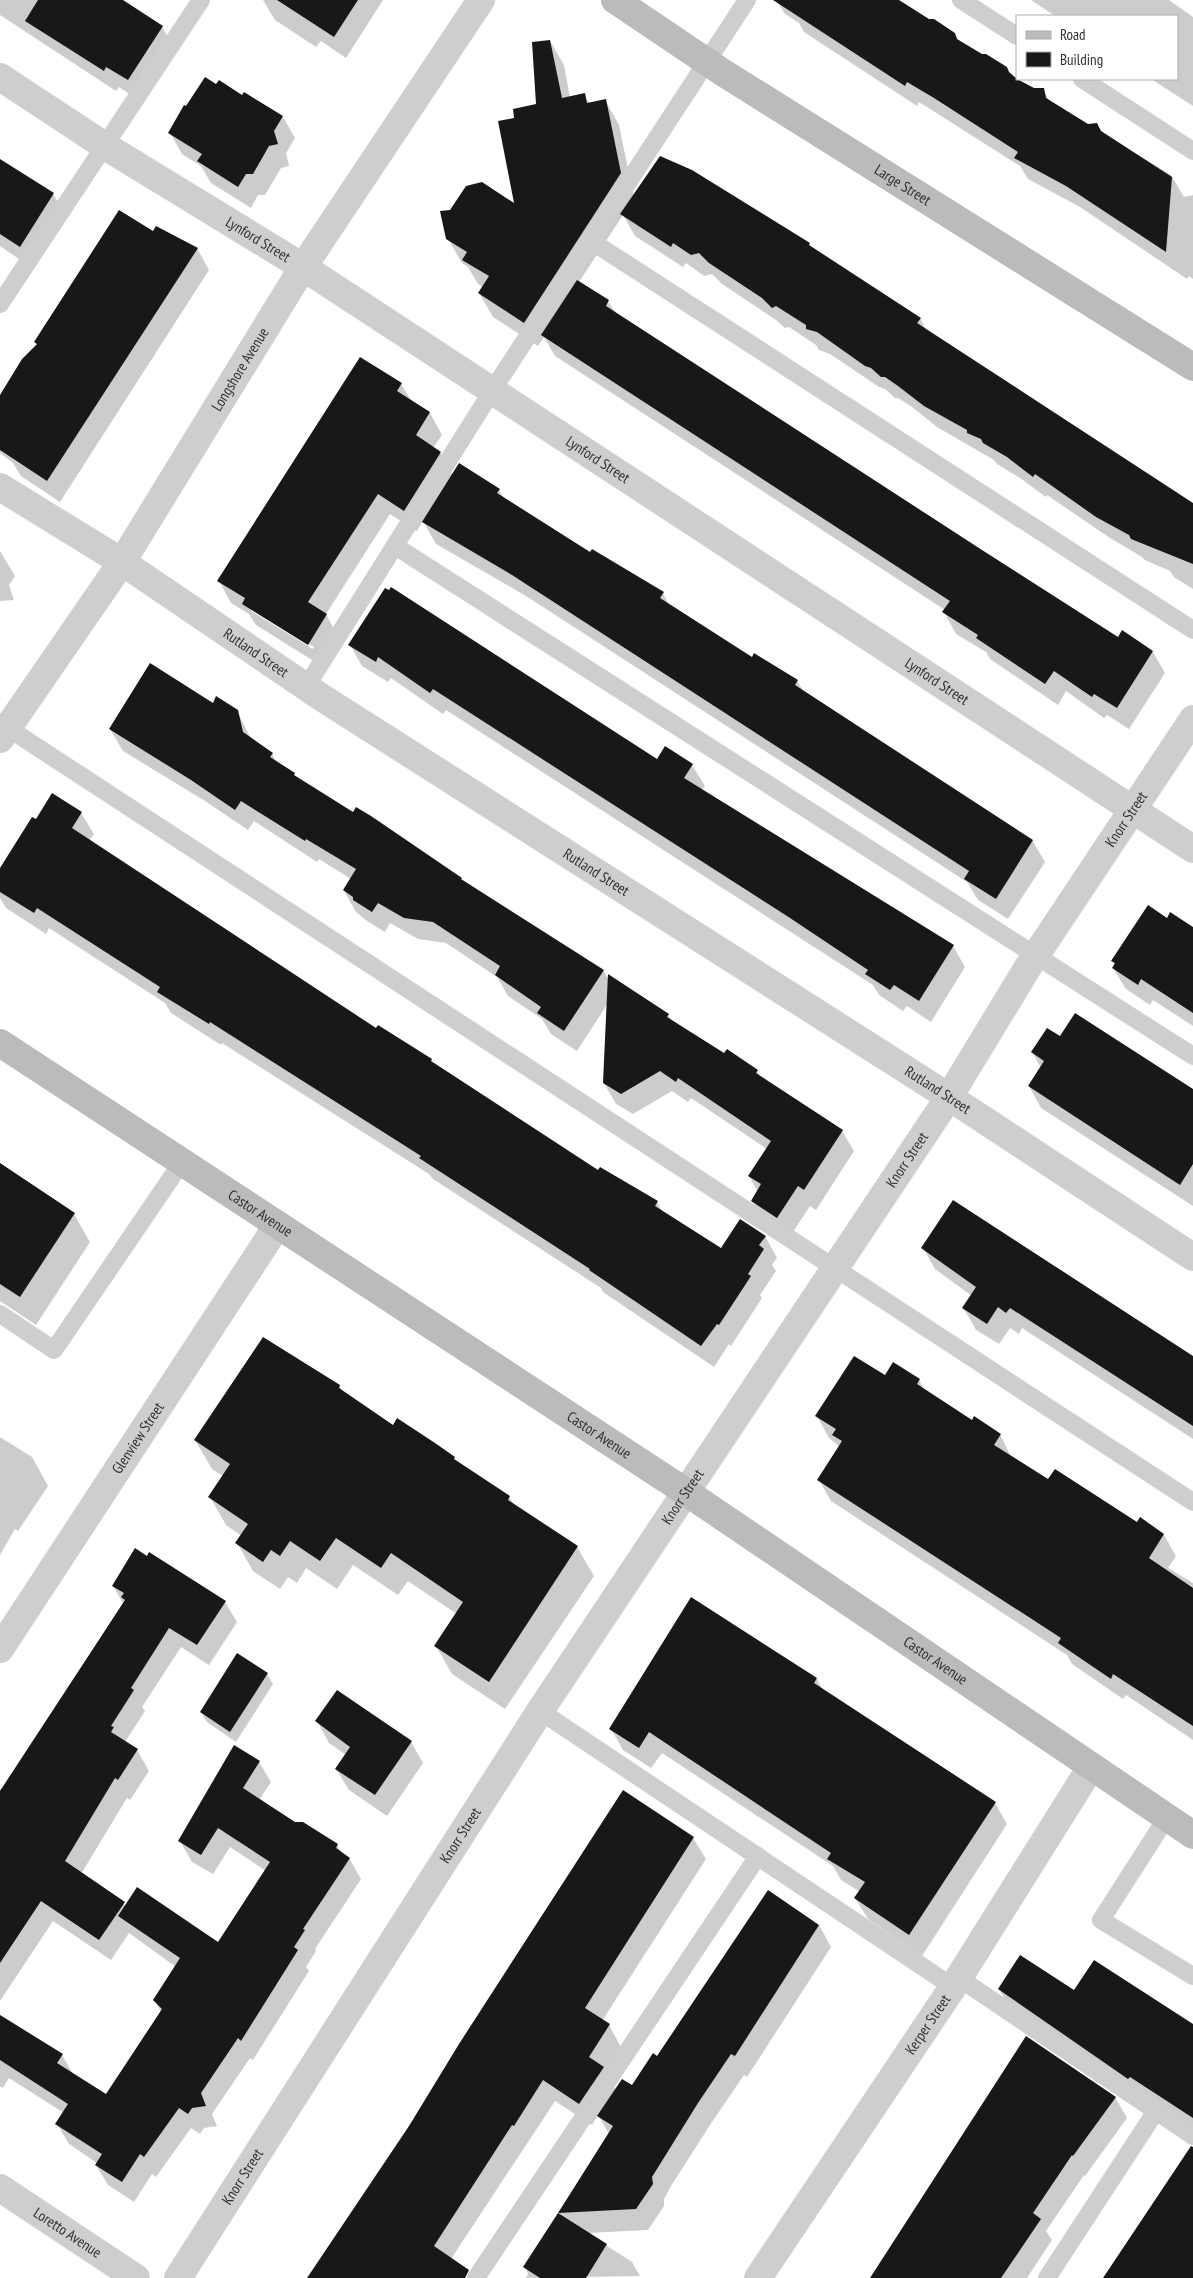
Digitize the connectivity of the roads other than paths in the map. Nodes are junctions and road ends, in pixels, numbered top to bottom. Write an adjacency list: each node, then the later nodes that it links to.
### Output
1 (201, 0): 10 (lane)
2 (481, 0): 13 (street, Longshore Avenue)
3 (615, 0): 7 (main road, Large Street)
4 (747, 0): 7 (lane)
5 (961, 0): 6 (lane)
6 (1016, 35)
7 (708, 63): 12 (lane); 16 (main road, Large Street)
8 (0, 77): 10 (street, Lynford Street)
9 (1084, 80): 11 (lane)
10 (105, 146): 13 (street, Lynford Street); 14 (lane)
11 (1193, 150)
12 (591, 241): 17 (lane); 21 (lane)
13 (303, 267): 17 (street, Lynford Street); 20 (street, Longshore Avenue)
14 (5, 285): 15 (lane)
15 (0, 304)
16 (1193, 367)
17 (492, 391): 19 (lane); 25 (street, Lynford Street)
18 (0, 487): 20 (street, Rutland Street)
19 (395, 546): 22 (lane); 27 (lane)
20 (122, 562): 22 (street, Rutland Street); 24 (street, Longshore Avenue)
21 (1193, 630)
22 (306, 687): 30 (street, Rutland Street)
23 (1193, 719): 25 (street, Knorr Street)
24 (4, 733): 34 (lane)
25 (1134, 811): 26 (street, Lynford Street); 27 (street, Knorr Street)
26 (1193, 849)
27 (1037, 954): 29 (lane); 30 (street, Knorr Street)
28 (0, 1044): 31 (main road, Castor Avenue)
29 (1193, 1056)
30 (949, 1097): 33 (street, Rutland Street); 34 (street, Knorr Street)
31 (182, 1162): 32 (main road, Castor Avenue); 35 (lane)
32 (277, 1226): 36 (main road, Castor Avenue); 38 (street, Glenview Street)
33 (1193, 1257)
34 (835, 1267): 36 (street, Knorr Street); 37 (lane)
35 (0, 1314)
36 (686, 1492): 39 (street, Knorr Street); 40 (main road, Castor Avenue)
37 (1193, 1502)
38 (0, 1649)
39 (540, 1711): 43 (lane); 50 (street, Knorr Street)
40 (1092, 1767): 41 (main road, Castor Avenue); 45 (street, Kerper Street)
41 (1166, 1817): 42 (main road, Castor Avenue); 44 (lane)
42 (1193, 1835)
43 (758, 1856): 45 (lane); 51 (lane)
44 (1193, 1976)
45 (956, 1982): 46 (lane); 52 (street, Kerper Street)
46 (1156, 2111): 47 (lane); 53 (lane)
47 (1193, 2136)
48 (0, 2188): 49 (street, Loretto Avenue)
49 (136, 2278)
50 (178, 2278)
51 (476, 2278)
52 (758, 2278)
53 (1047, 2278)

